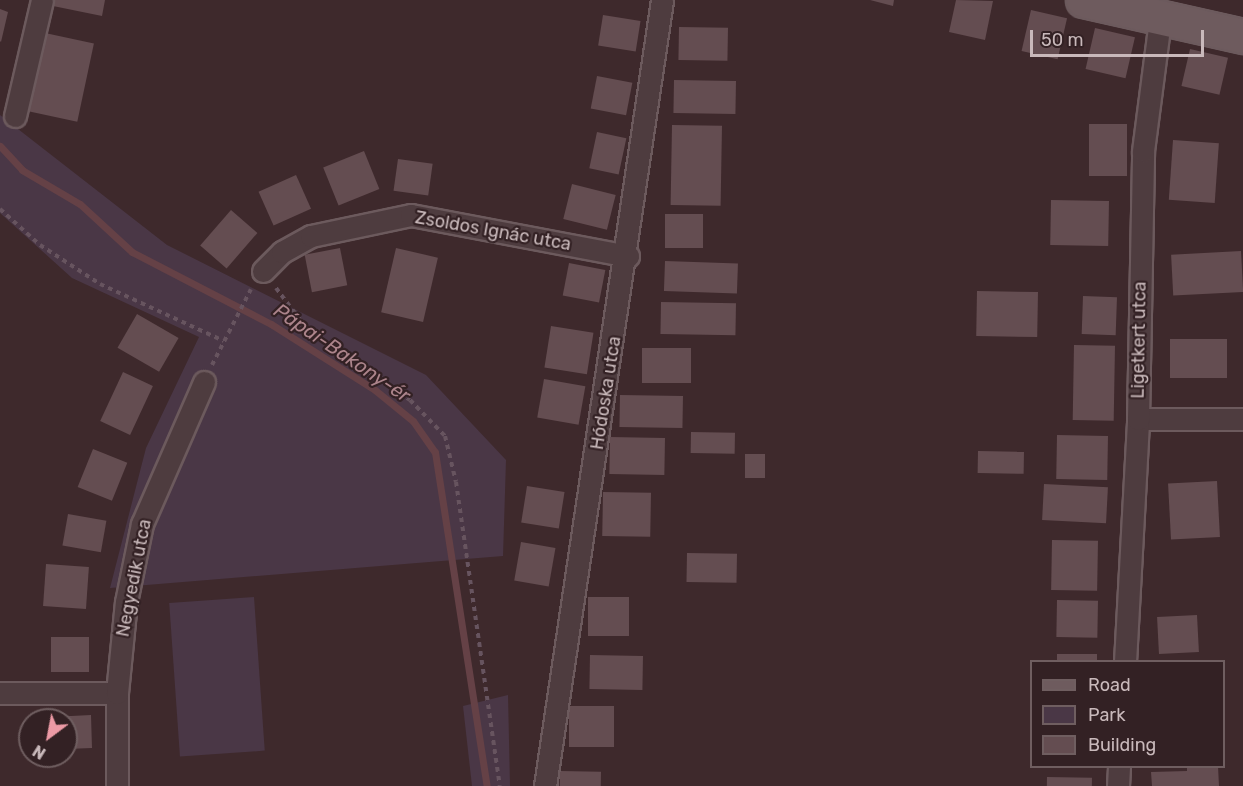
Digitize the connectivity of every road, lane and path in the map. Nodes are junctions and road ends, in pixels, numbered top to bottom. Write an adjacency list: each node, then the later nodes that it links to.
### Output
1 (42, 0): 6 (street)
2 (662, 0): 8 (street, Hódoska utca)
3 (1083, 0): 4 (main road)
4 (1160, 20): 5 (main road); 11 (street, Ligetkert utca)
5 (1243, 36)
6 (15, 116)
7 (0, 209): 9 (path)
8 (628, 256): 9 (street, Zsoldos Ignác utca); 19 (street, Hódoska utca)
9 (257, 279): 18 (path)
10 (204, 382): 15 (street, Negyedik utca)
11 (1138, 419): 12 (street); 13 (street, Ligetkert utca)
12 (1243, 419)
13 (1125, 660)
14 (0, 693): 15 (street)
15 (117, 693): 17 (street, Negyedik utca)
16 (1119, 768): 20 (street)
17 (117, 786)
18 (500, 786)
19 (546, 786)
20 (1118, 786)

